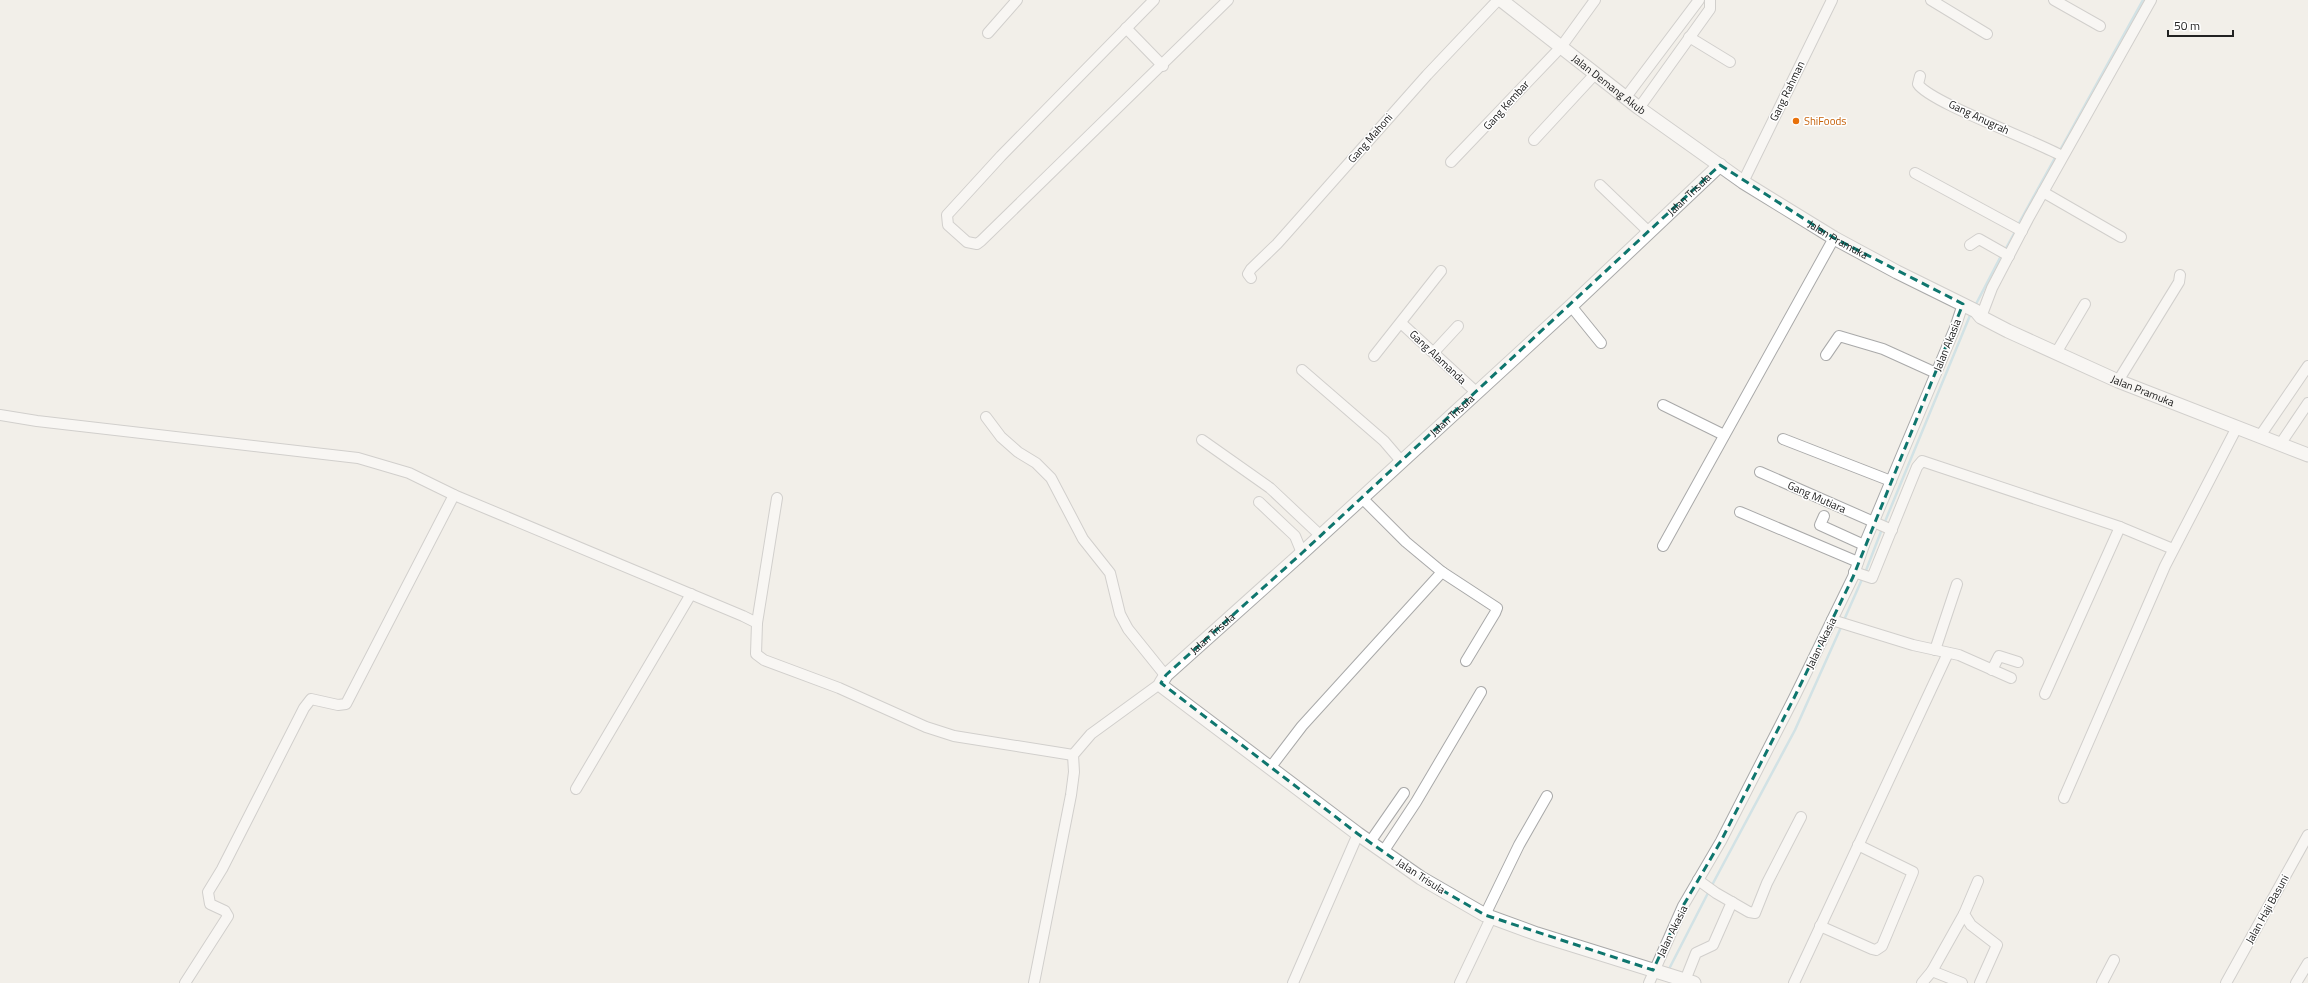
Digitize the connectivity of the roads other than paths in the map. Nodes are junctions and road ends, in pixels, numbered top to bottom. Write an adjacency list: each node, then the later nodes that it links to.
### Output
1 (1017, 0): 15 (street)
2 (1154, 0): 14 (street)
3 (1228, 0): 20 (street)
4 (1498, 0): 41 (street, Gang Mahoni)
5 (1501, 0): 18 (street, Jalan Demang Akub)
6 (1595, 0): 18 (street, Gang Kembar)
7 (1700, 0): 23 (street)
8 (1710, 0): 17 (street)
9 (1832, 0): 30 (street, Gang Rahman)
10 (1931, 0): 16 (street)
11 (2054, 0): 13 (street)
12 (2151, 0): 26 (street, Jalan Akasia)
13 (2100, 26)
14 (1126, 28): 20 (street); 20 (street)
15 (988, 33)
16 (1987, 34)
17 (1689, 37): 19 (street); 24 (street)
18 (1561, 47): 21 (street, Jalan Demang Akub); 27 (street, Gang Kembar)
19 (1730, 62)
20 (1163, 66)
21 (1595, 74): 23 (street, Jalan Demang Akub); 25 (street)
22 (1920, 76): 26 (street, Gang Anugrah)
23 (1626, 96): 24 (street, Jalan Demang Akub)
24 (1639, 108): 28 (street, Jalan Demang Akub)
25 (1534, 140)
26 (2058, 154): 32 (street, Jalan Akasia)
27 (1451, 162)
28 (1720, 165): 30 (street, Jalan Pramuka); 34 (street, Jalan Trisula)
29 (1915, 173): 33 (street)
30 (1743, 182): 36 (street, Jalan Pramuka)
31 (1600, 185): 34 (street)
32 (2043, 192): 33 (street, Jalan Akasia); 35 (street)
33 (2016, 227): 38 (street, Jalan Akasia)
34 (1649, 232): 43 (street, Jalan Trisula)
35 (2121, 237)
36 (1834, 238): 44 (street, Jalan Pramuka); 62 (street)
37 (1970, 245): 38 (street)
38 (2004, 253): 44 (street, Jalan Akasia)
39 (1441, 271): 45 (street)
40 (2180, 275): 55 (street)
41 (1251, 278)
42 (2085, 304): 49 (street)
43 (1571, 306): 47 (street); 56 (street, Jalan Trisula)
44 (1971, 309): 49 (street, Jalan Pramuka); 54 (street, Jalan Akasia)
45 (1400, 323): 48 (street, Gang Alamanda); 51 (street)
46 (1458, 326): 48 (street)
47 (1601, 343)
48 (1434, 352): 56 (street, Gang Alamanda)
49 (2056, 353): 55 (street, Jalan Pramuka)
50 (1826, 355): 54 (street)
51 (1374, 356)
52 (2308, 366): 63 (street)
53 (1302, 370): 68 (street)
54 (1936, 373): 70 (street, Jalan Akasia)
55 (2118, 381): 61 (street, Jalan Pramuka)
56 (1476, 392): 68 (street, Jalan Trisula)
57 (2308, 403): 66 (street)
58 (1663, 405): 62 (street)
59 (0, 415): 71 (street)
60 (986, 417): 98 (street)
61 (2236, 429): 63 (street, Jalan Pramuka); 83 (street)
62 (1724, 435): 81 (street)
63 (2260, 436): 66 (street, Jalan Pramuka)
64 (1783, 439): 70 (street)
65 (1202, 440): 80 (street)
66 (2282, 444): 67 (street, Jalan Pramuka)
67 (2308, 456)
68 (1402, 462): 73 (street, Jalan Trisula)
69 (1760, 472): 77 (street, Gang Mutiara)
70 (1891, 481): 77 (street, Jalan Akasia)
71 (454, 495): 89 (street); 124 (street)
72 (777, 498): 90 (street)
73 (1362, 498): 80 (street, Jalan Trisula); 86 (street)
74 (1259, 502): 84 (street)
75 (1740, 512): 85 (street)
76 (1824, 516): 82 (street)
77 (1875, 522): 79 (street, Gang Mutiara); 82 (street, Jalan Akasia)
78 (2120, 527): 79 (street); 83 (street); 100 (street)
79 (1892, 530): 87 (street)
80 (1321, 536): 84 (street, Jalan Trisula)
81 (1663, 546)
82 (1864, 546): 85 (street, Jalan Akasia)
83 (2173, 548): 106 (street)
84 (1302, 553): 98 (street, Jalan Trisula)
85 (1858, 562): 87 (street, Jalan Akasia)
86 (1442, 572): 94 (street); 102 (street)
87 (1856, 573): 91 (street, Jalan Akasia)
88 (1957, 584): 92 (street)
89 (691, 594): 90 (street); 103 (street)
90 (751, 620): 101 (street)
91 (1837, 622): 92 (street); 113 (street, Jalan Akasia)
92 (1935, 650): 93 (street)
93 (1948, 653): 96 (street); 111 (street)
94 (1466, 661)
95 (2018, 662): 96 (street)
96 (1992, 670): 97 (street)
97 (2011, 678)
98 (1163, 679): 101 (street); 102 (street, Jalan Trisula)
99 (1481, 692): 112 (street)
100 (2045, 694)
101 (1073, 755): 125 (street)
102 (1270, 768): 108 (street, Jalan Trisula)
103 (576, 789)
104 (1404, 793): 110 (street)
105 (1547, 796): 117 (street)
106 (2064, 798)
107 (1801, 817): 115 (street)
108 (1358, 834): 110 (street, Jalan Trisula); 126 (street)
109 (2308, 835): 134 (street, Jalan Haji Basuni)
110 (1370, 842): 112 (street, Jalan Trisula)
111 (1858, 845): 118 (street); 118 (street)
112 (1383, 852): 117 (street, Jalan Trisula)
113 (1699, 880): 115 (street); 121 (street, Jalan Akasia)
114 (1978, 881): 116 (street)
115 (1732, 902): 123 (street)
116 (1964, 914): 122 (street); 132 (street)
117 (1488, 917): 121 (street, Jalan Trisula); 127 (street)
118 (1820, 926): 129 (street)
119 (2114, 960): 133 (street)
120 (2308, 963): 135 (street)
121 (1655, 971): 123 (street, Jalan Trisula); 128 (street, Jalan Akasia)
122 (1932, 971): 130 (street); 131 (street)
123 (1688, 982)
124 (185, 983)
125 (1034, 983)
126 (1293, 983)
127 (1460, 983)
128 (1649, 983)
129 (1794, 983)
130 (1922, 983)
131 (1962, 983)
132 (1980, 983)
133 (2102, 983)
134 (2226, 983)
135 (2296, 983)

